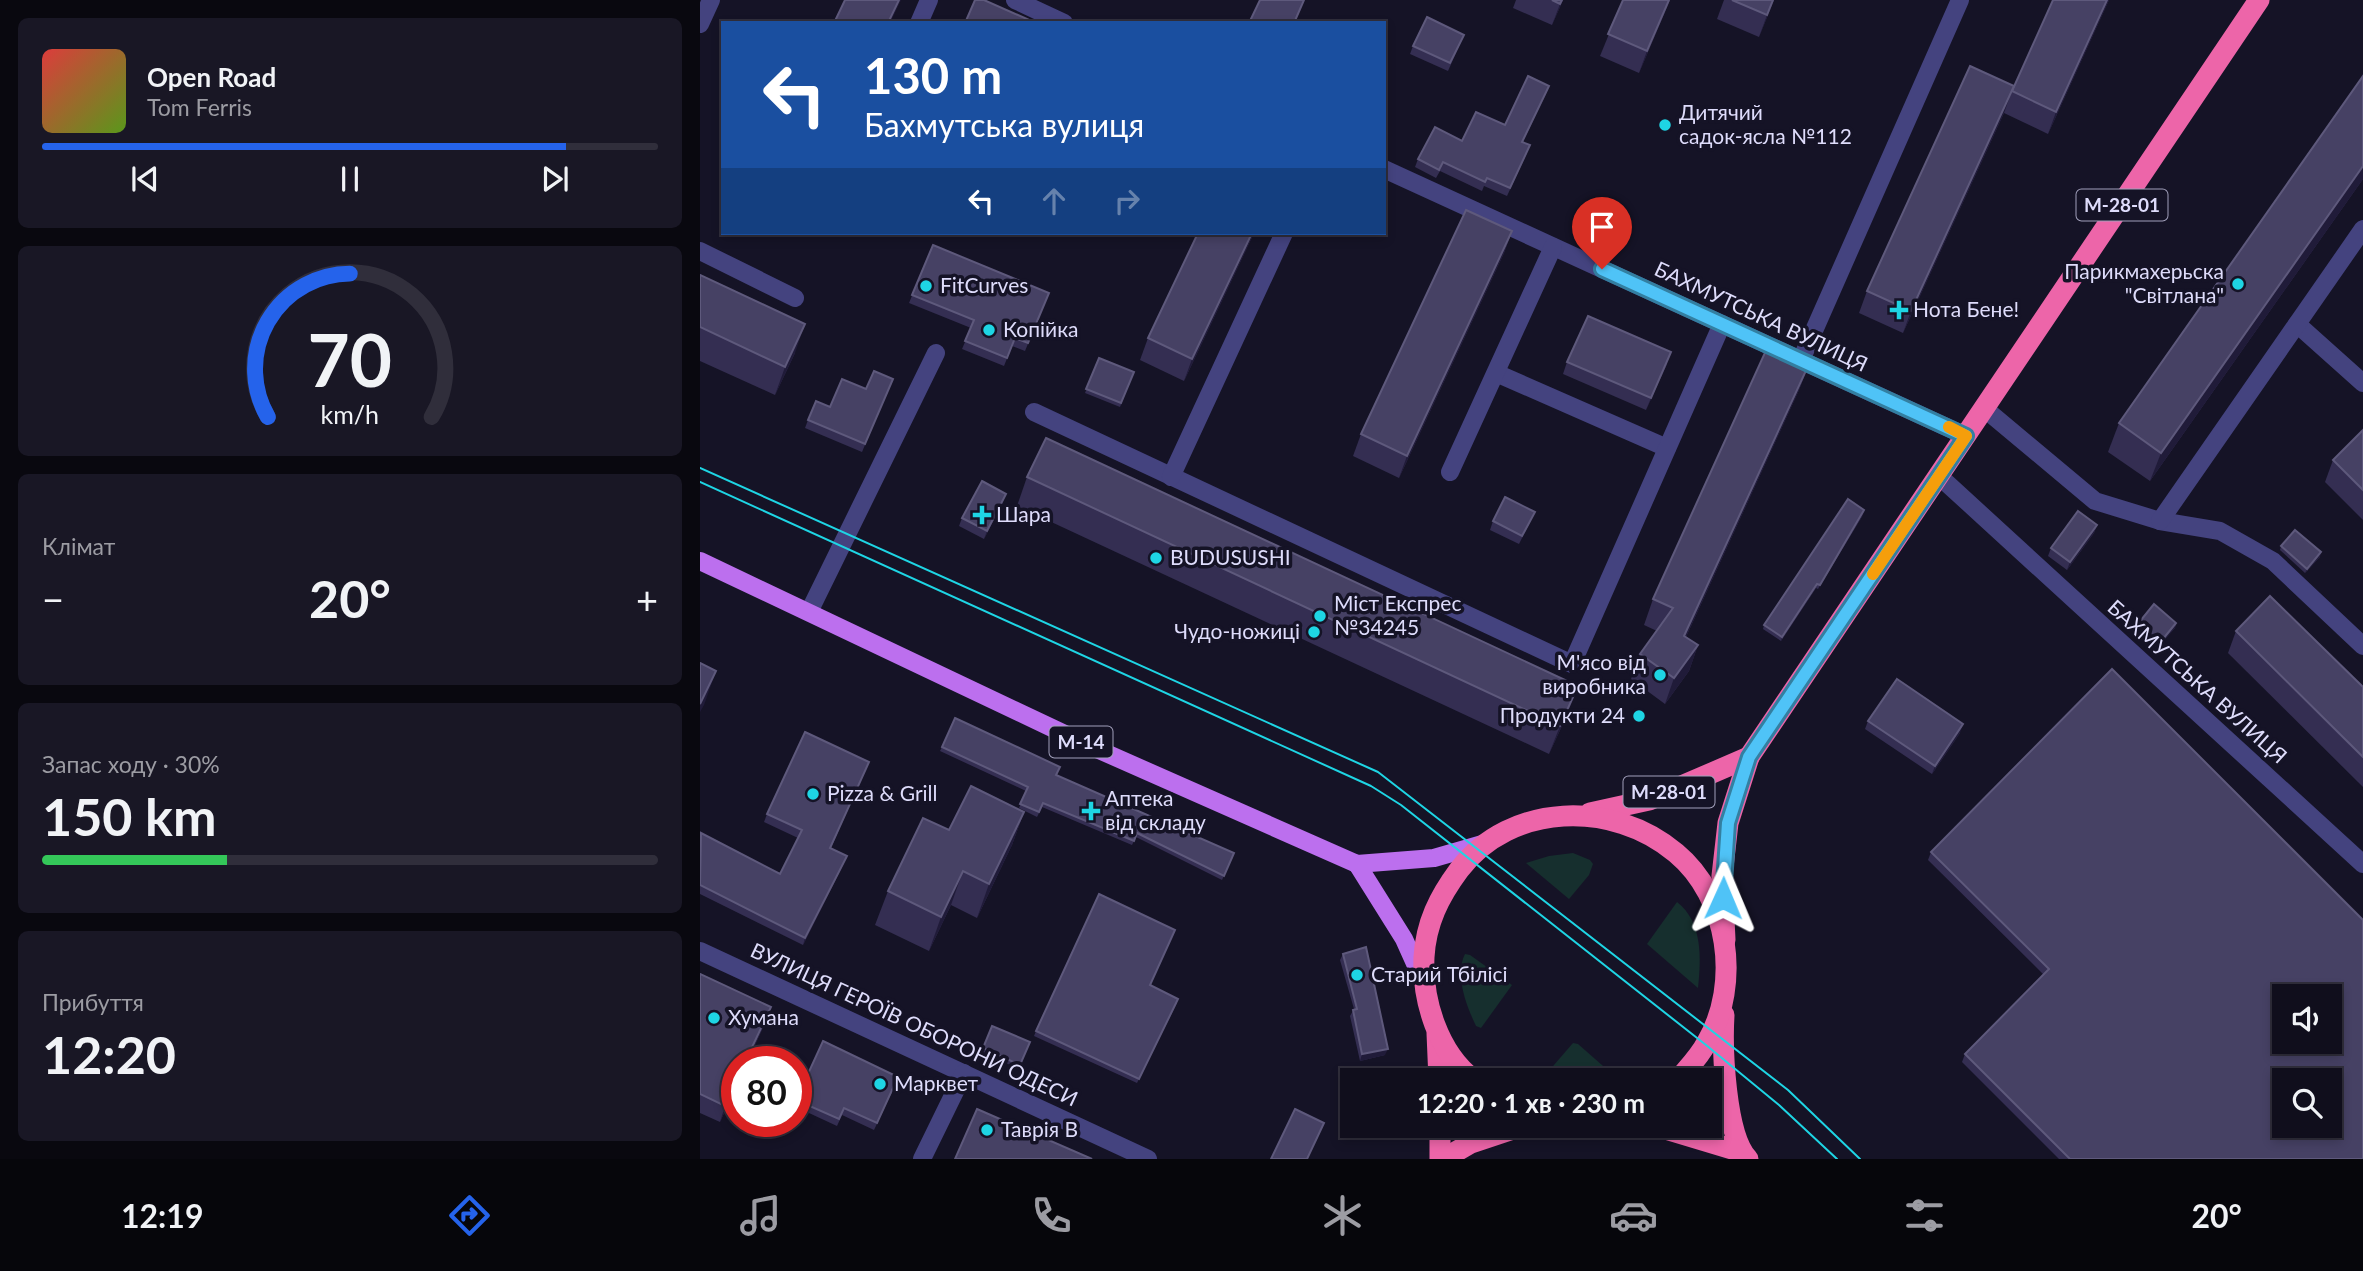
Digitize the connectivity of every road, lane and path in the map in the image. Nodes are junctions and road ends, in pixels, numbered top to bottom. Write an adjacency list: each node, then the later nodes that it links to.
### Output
1 (711, 0): 8 (street)
2 (929, 0): 6 (street)
3 (1015, 0): 7 (street)
4 (1960, 0): 18 (street)
5 (2259, 0): 21 (highway, М-28-01)
6 (920, 21)
7 (1060, 21)
8 (700, 24)
9 (1386, 170): 12 (street, БАХМУТСЬКА ВУЛИЦЯ)
10 (2363, 229): 16 (street)
11 (1283, 235): 27 (street)
12 (1553, 247): 15 (street, БАХМУТСЬКА ВУЛИЦЯ); 19 (street)
13 (700, 251): 14 (street)
14 (795, 298)
15 (1722, 324): 18 (street, БАХМУТСЬКА ВУЛИЦЯ); 24 (street)
16 (2297, 324): 20 (street); 28 (street)
17 (936, 353): 30 (street)
18 (1801, 360): 23 (street, БАХМУТСЬКА ВУЛИЦЯ)
19 (1496, 373): 24 (street); 25 (street)
20 (2363, 383)
21 (1985, 409): 23 (highway, М-28-01); 28 (street)
22 (1034, 412): 27 (street)
23 (1966, 436): 26 (highway, М-28-01)
24 (1667, 448): 27 (street)
25 (1450, 472)
26 (1939, 476): 32 (highway, М-28-01); 36 (street, БАХМУТСЬКА ВУЛИЦЯ)
27 (1171, 477)
28 (2160, 521): 31 (street)
29 (700, 561): 30 (main road, М-14)
30 (809, 612): 35 (main road, М-14)
31 (2363, 646)
32 (1749, 757): 33 (highway, М-28-01); 37 (highway, М-28-01)
33 (1586, 814): 34 (highway, М-14); 37 (highway, М-14)
34 (1486, 842): 35 (main road, М-14); 39 (highway, М-14)
35 (1357, 864): 39 (main road, М-14)
36 (2363, 864)
37 (1725, 940): 40 (highway, М-14)
38 (700, 951): 45 (street, ВУЛИЦЯ ГЕРОЇВ ОБОРОНИ ОДЕСИ)
39 (1423, 981): 41 (highway, М-14)
40 (1726, 989): 44 (highway, М-14); 49 (highway, М-14)
41 (1437, 1031): 42 (highway); 43 (highway, М-14)
42 (1439, 1068)
43 (1461, 1068)
44 (1688, 1068)
45 (964, 1073): 50 (street); 51 (street, ВУЛИЦЯ ГЕРОЇВ ОБОРОНИ ОДЕСИ)
46 (1440, 1138): 52 (highway)
47 (1486, 1138): 52 (highway)
48 (1691, 1138): 49 (highway, М-14)
49 (1745, 1156)
50 (922, 1159)
51 (1148, 1159)
52 (1441, 1159)

